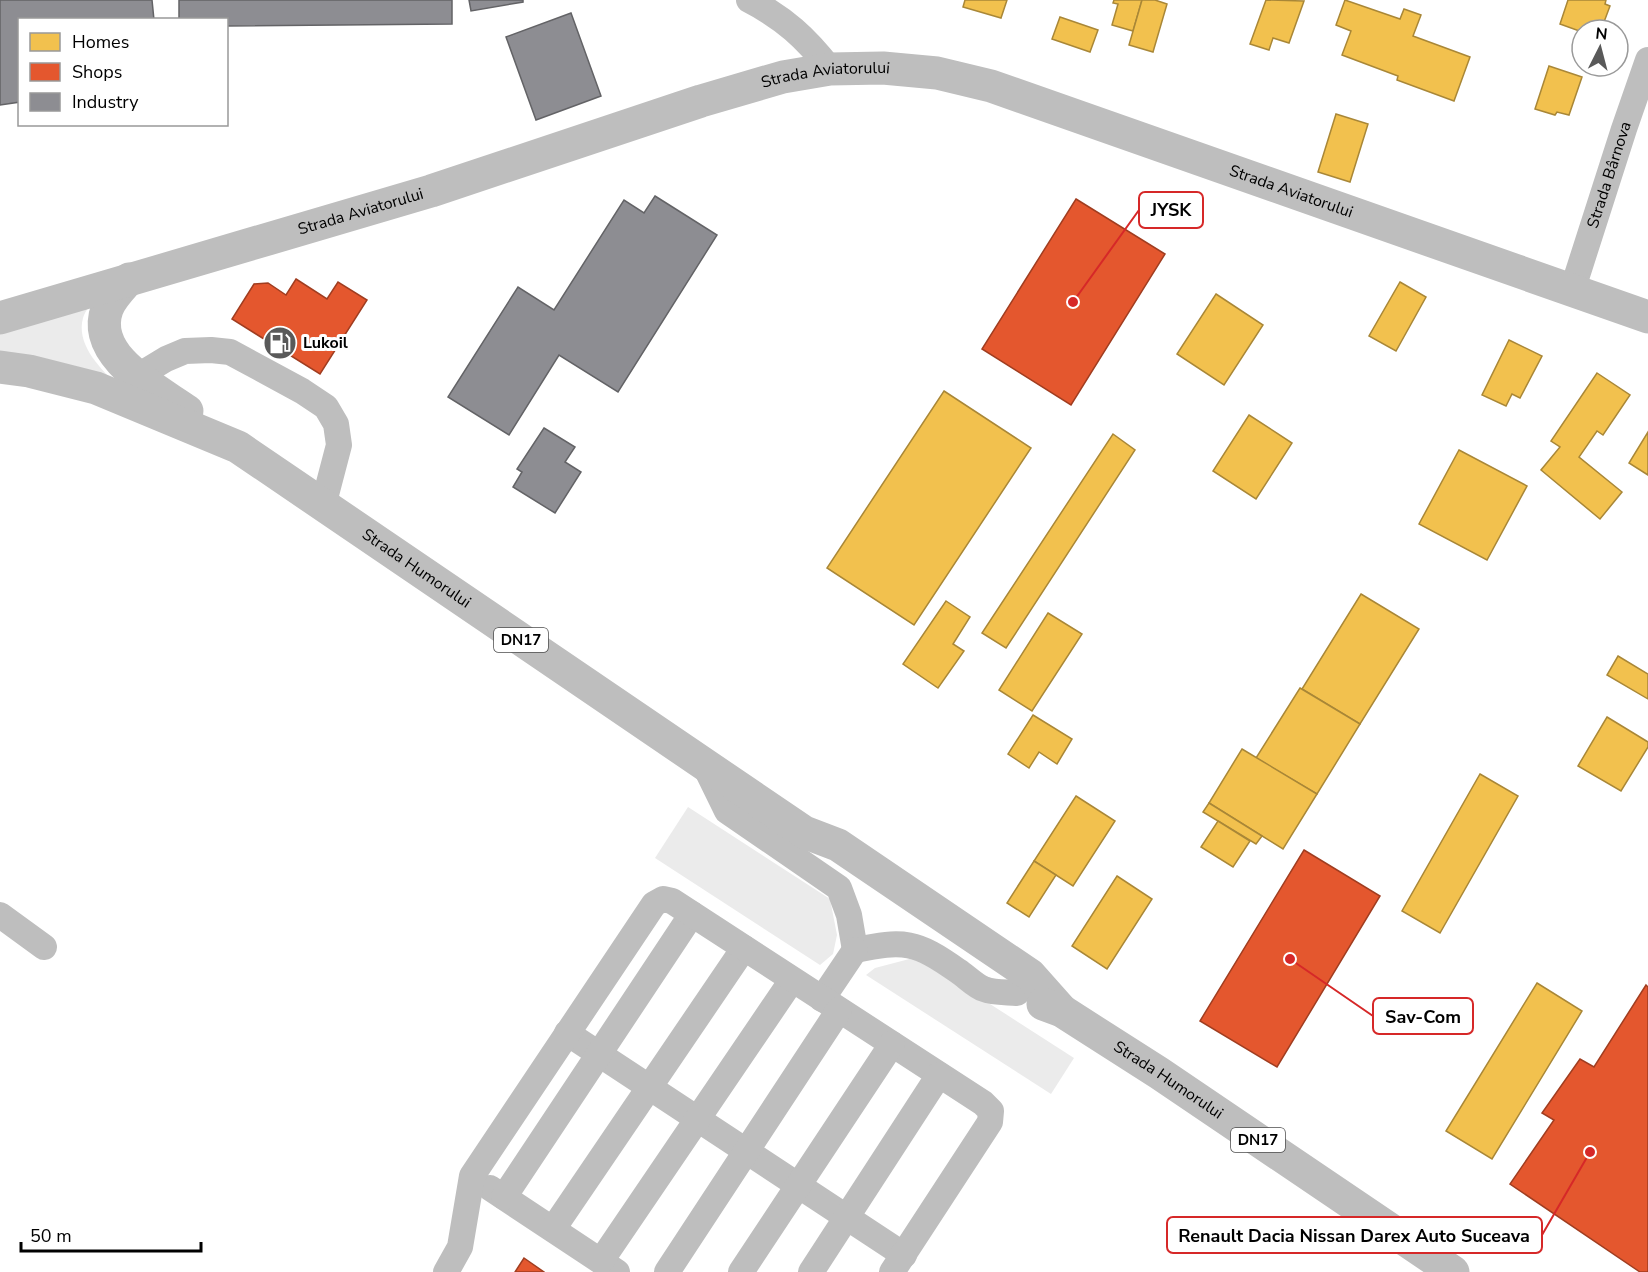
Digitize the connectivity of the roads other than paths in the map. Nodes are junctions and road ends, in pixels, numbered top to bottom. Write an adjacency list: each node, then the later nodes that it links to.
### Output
1 (749, 0): 3 (street)
2 (1648, 60): 5 (street, Strada Bârnova)
3 (830, 69): 4 (main road, Strada Aviatorului); 5 (main road, Strada Aviatorului)
4 (129, 279): 7 (main road, Strada Aviatorului); 9 (main road)
5 (1572, 291): 6 (main road, Strada Aviatorului)
6 (1648, 317)
7 (0, 318)
8 (0, 367): 10 (main road, Strada Humorului / DN17)
9 (138, 376): 10 (main road); 11 (street)
10 (238, 447): 11 (main road, Strada Humorului / DN17)
11 (323, 506): 12 (main road, Strada Humorului / DN17)
12 (704, 764): 13 (main road, Strada Humorului / DN17); 18 (street)
13 (804, 832): 20 (main road, Strada Humorului / DN17); 22 (main road, Strada Humorului / DN17)
14 (692, 914): 17 (street); 23 (street); 25 (street)
15 (0, 915): 16 (street)
16 (44, 947)
17 (744, 948): 19 (street); 27 (street)
18 (855, 950): 20 (street); 21 (street)
19 (792, 980): 21 (street); 28 (street)
20 (1017, 993): 22 (main road, Strada Humorului / DN17)
21 (831, 1005): 24 (street); 29 (street)
22 (1062, 1011): 41 (main road, Strada Humorului / DN17)
23 (567, 1033): 25 (street); 30 (street)
24 (892, 1044): 26 (street); 31 (street)
25 (599, 1054): 27 (street); 32 (street)
26 (939, 1075): 33 (street); 35 (street)
27 (650, 1087): 28 (street); 34 (street)
28 (698, 1120): 29 (street); 36 (street)
29 (746, 1151): 31 (street); 38 (street)
30 (472, 1176): 32 (street); 37 (street)
31 (798, 1185): 33 (street); 39 (street)
32 (504, 1197): 34 (street)
33 (847, 1217): 35 (street); 40 (street)
34 (553, 1229): 36 (street)
35 (898, 1263)
36 (610, 1267)
37 (446, 1272)
38 (667, 1272)
39 (741, 1272)
40 (811, 1272)
41 (1453, 1272)

